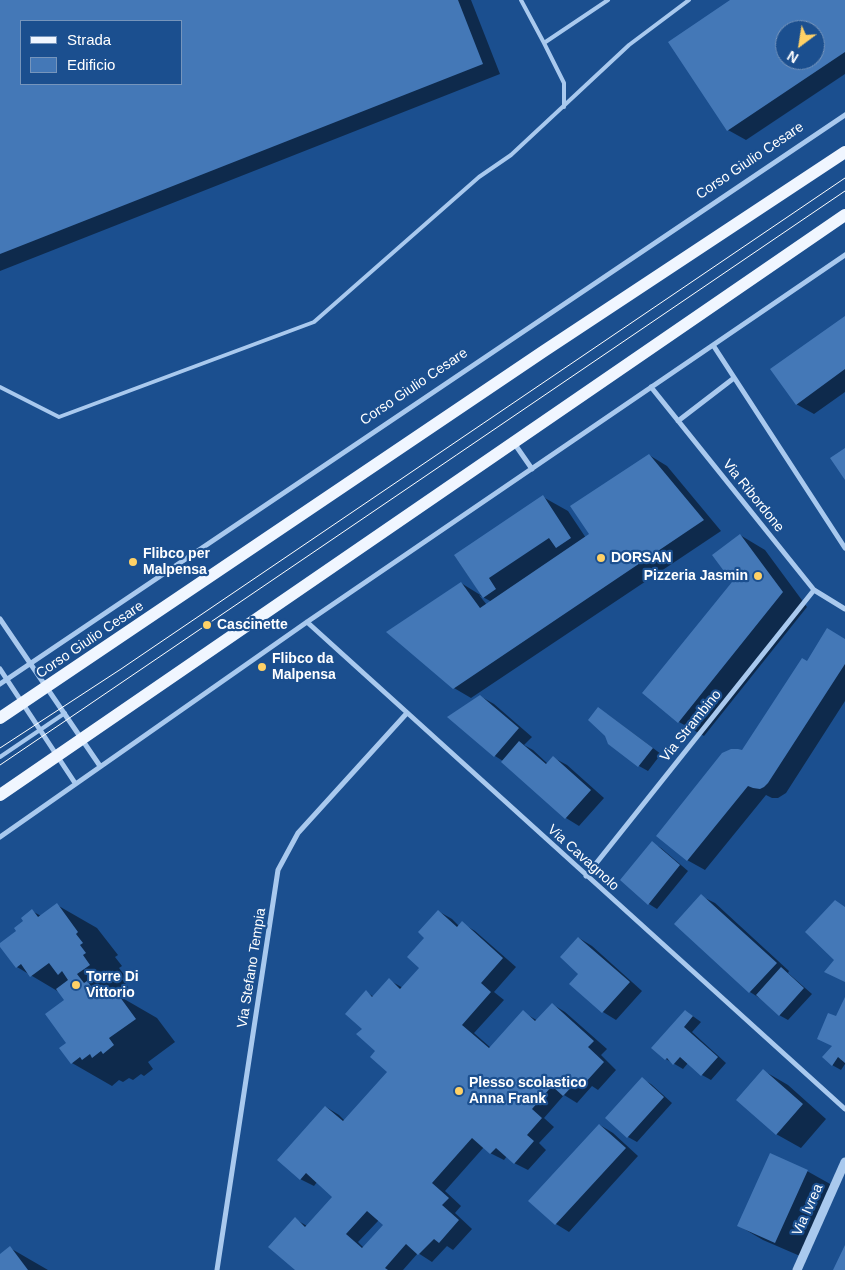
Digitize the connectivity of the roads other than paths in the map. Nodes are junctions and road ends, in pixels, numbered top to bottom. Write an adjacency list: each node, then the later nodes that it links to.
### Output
1 (521, 0): 4 (lane)
2 (608, 0): 4 (lane)
3 (689, 0): 5 (lane)
4 (544, 43): 5 (lane)
5 (564, 107): 12 (lane)
6 (845, 115): 22 (street, Corso Giulio Cesare)
7 (845, 152): 26 (main road, Corso Giulio Cesare)
8 (845, 215): 15 (main road)
9 (845, 255): 10 (street)
10 (713, 345): 11 (street); 13 (street)
11 (734, 378): 14 (street); 17 (street)
12 (0, 387)
13 (651, 387): 14 (street, Via Ribordone); 16 (street)
14 (678, 421): 18 (street, Via Ribordone)
15 (514, 443): 16 (street); 32 (main road)
16 (532, 469): 21 (street)
17 (845, 548)
18 (814, 590): 19 (street, Via Ribordone); 39 (street, Via Strambino)
19 (845, 609)
20 (0, 619): 22 (street)
21 (308, 622): 29 (street, Via Cavagnolo); 35 (street)
22 (31, 663): 24 (street, Corso Giulio Cesare); 26 (street)
23 (0, 669): 24 (street)
24 (7, 679): 25 (street, Corso Giulio Cesare); 27 (street)
25 (0, 684)
26 (47, 687): 27 (main road, Corso Giulio Cesare); 28 (street)
27 (23, 703): 30 (main road, Corso Giulio Cesare); 31 (street)
28 (65, 713): 31 (lane); 32 (street)
29 (407, 713): 39 (street, Via Cavagnolo); 42 (street, Via Stefano Tempia)
30 (1, 715)
31 (40, 730): 33 (lane); 34 (street)
32 (82, 739): 34 (main road); 35 (street)
33 (0, 756)
34 (57, 756): 36 (street); 37 (main road)
35 (100, 766): 36 (street)
36 (75, 783): 38 (street)
37 (0, 796)
38 (0, 837)
39 (586, 876): 40 (street, Via Cavagnolo)
40 (845, 1109)
41 (845, 1162): 43 (street, Via Ivrea)
42 (218, 1270)
43 (797, 1270)

